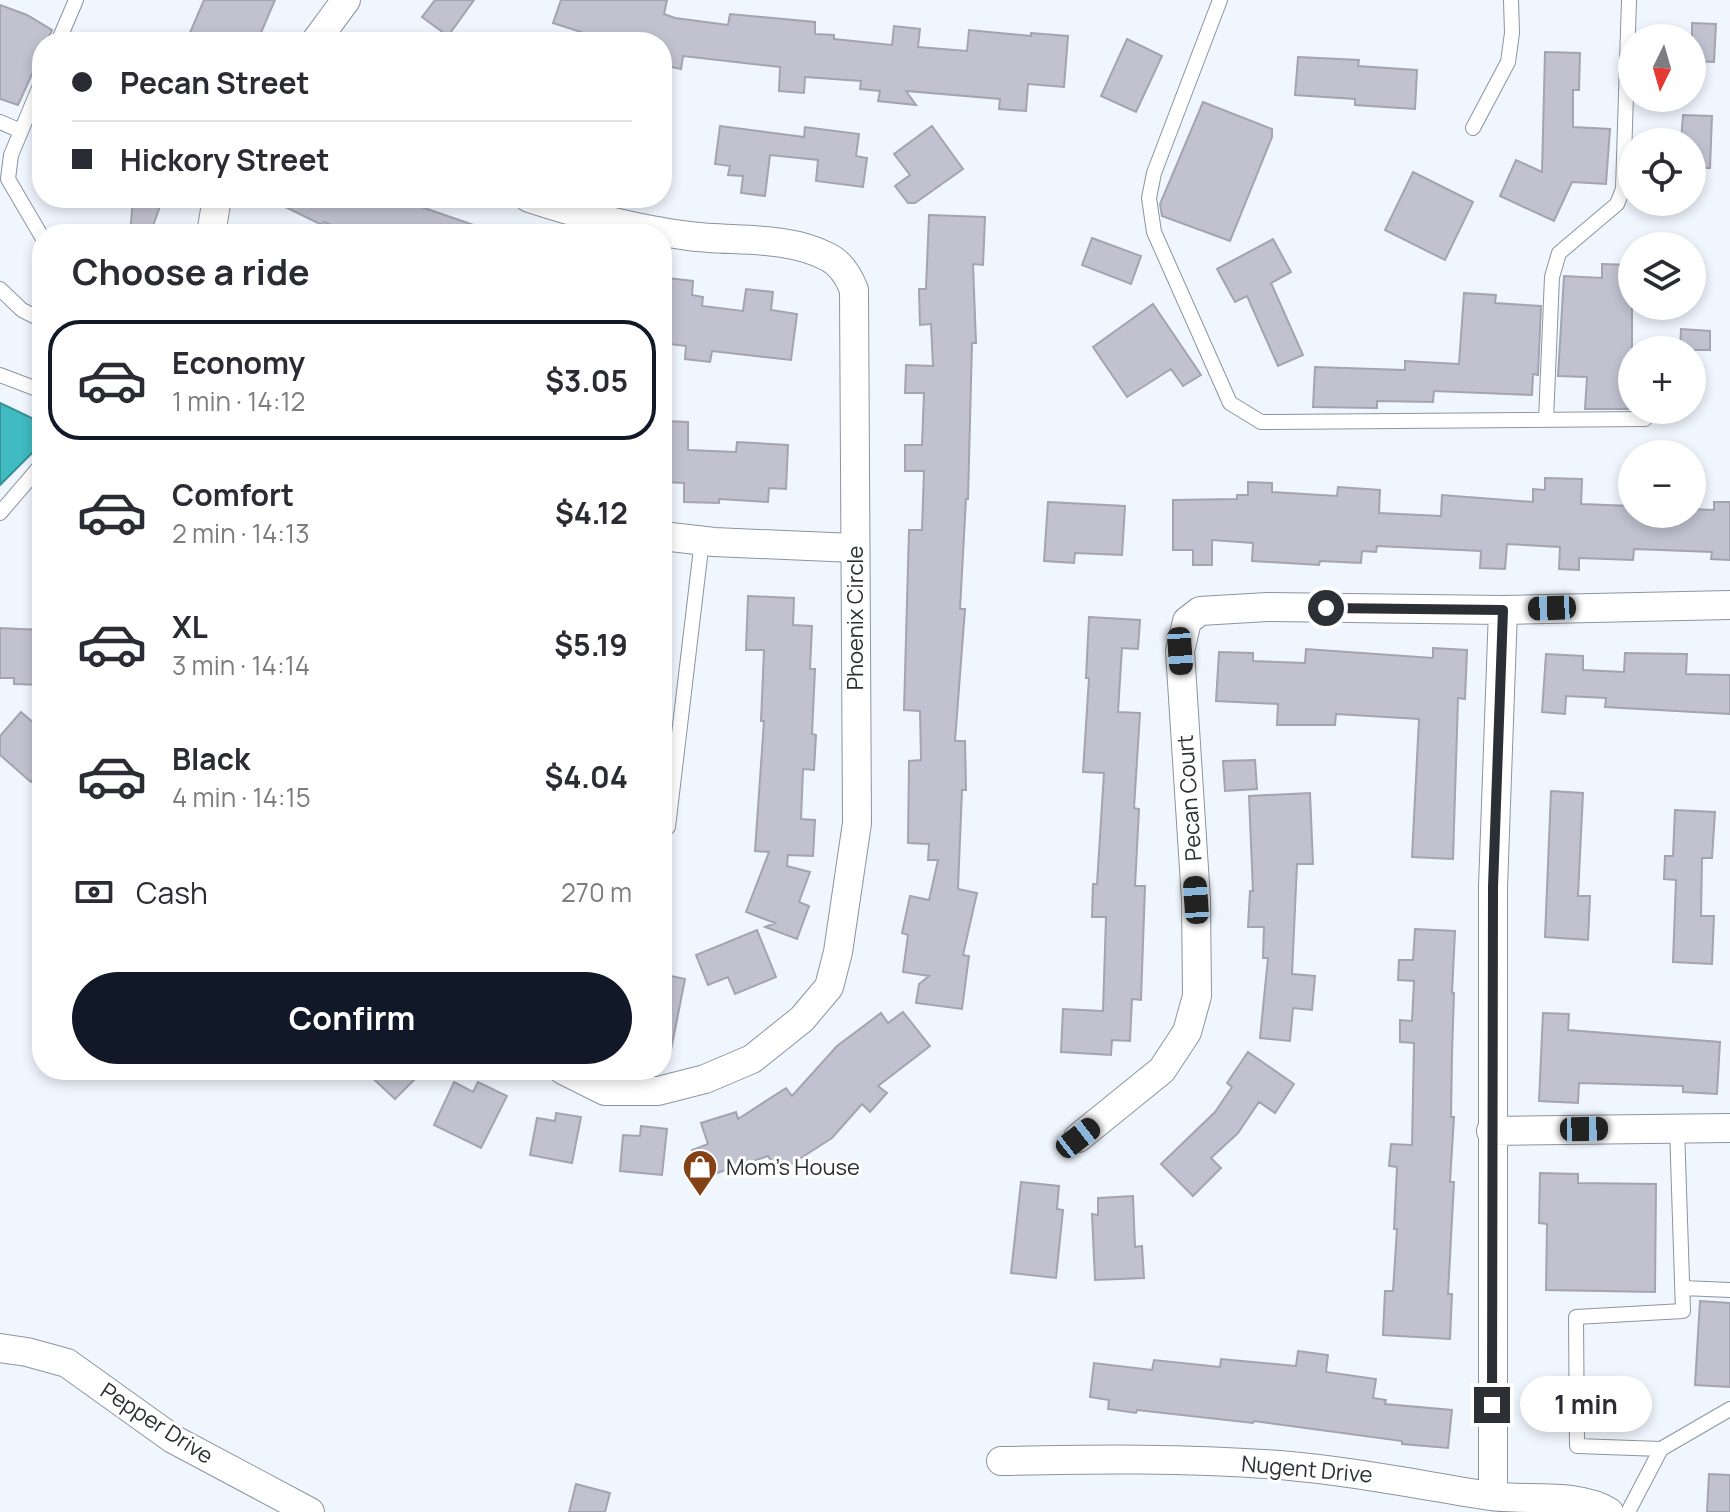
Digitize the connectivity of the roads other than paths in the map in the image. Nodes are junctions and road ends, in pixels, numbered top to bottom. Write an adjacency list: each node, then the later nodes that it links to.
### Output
1 (76, 0): 6 (lane)
2 (346, 0): 7 (street)
3 (1220, 0): 21 (lane)
4 (1511, 0): 10 (lane)
5 (1629, 0): 21 (lane)
6 (62, 32)
7 (322, 32)
8 (32, 105): 11 (lane)
9 (0, 122): 11 (lane)
10 (1473, 128)
11 (21, 131): 13 (lane)
12 (559, 208): 14 (street, Phoenix Circle)
13 (34, 224)
14 (625, 224)
15 (672, 233): 26 (street, Phoenix Circle)
16 (0, 289): 17 (lane)
17 (32, 315)
18 (0, 375): 19 (lane)
19 (32, 387)
20 (1618, 419): 21 (lane)
21 (1546, 420)
22 (32, 476): 23 (lane)
23 (0, 513)
24 (672, 537): 25 (street)
25 (702, 540): 26 (street); 29 (lane)
26 (854, 548): 30 (street, Phoenix Circle)
27 (1730, 605): 28 (street)
28 (1503, 610): 33 (street); 34 (street, Pecan Court)
29 (672, 793)
30 (583, 1080)
31 (1677, 1128): 32 (street); 33 (street); 35 (lane)
32 (1730, 1128)
33 (1491, 1131): 41 (street)
34 (1078, 1138)
35 (1683, 1288): 36 (lane); 39 (lane)
36 (1730, 1290)
37 (0, 1348): 42 (street, Pepper Drive)
38 (1730, 1409): 39 (lane)
39 (1661, 1449): 44 (lane)
40 (1001, 1461): 41 (street, Nugent Drive)
41 (1493, 1496): 43 (street, Nugent Drive)
42 (296, 1509)
43 (1609, 1512)
44 (1628, 1512)

